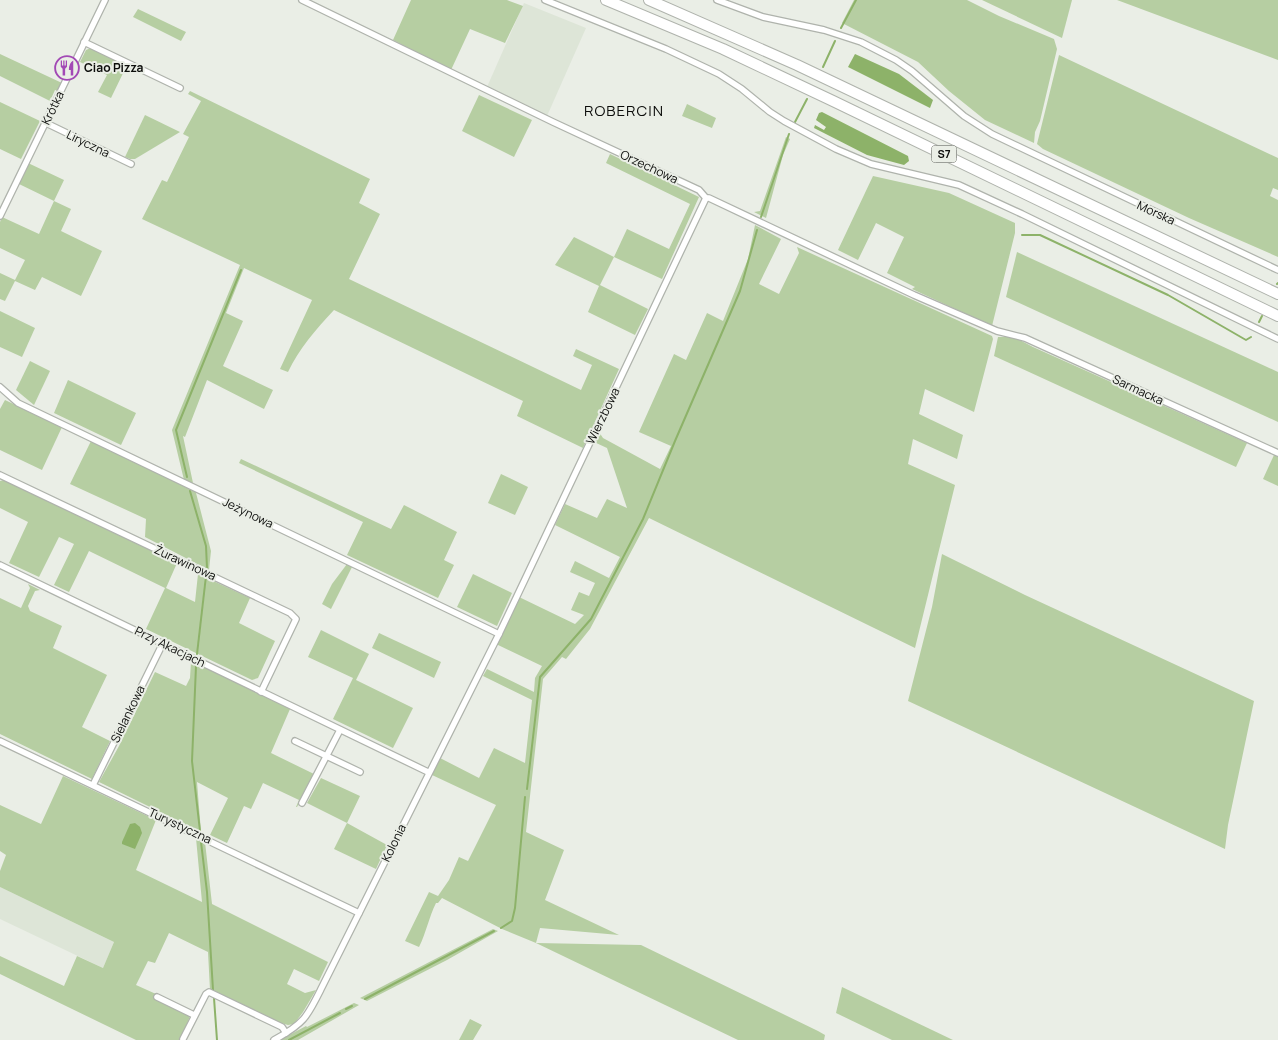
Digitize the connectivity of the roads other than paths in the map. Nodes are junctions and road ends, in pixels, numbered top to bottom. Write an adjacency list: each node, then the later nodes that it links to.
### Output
1 (105, 0): 7 (street, Krótka)
2 (302, 0): 11 (street, Orzechowa)
3 (545, 0): 17 (street)
4 (606, 0): 15 (highway, S7)
5 (649, 0): 14 (highway, S7)
6 (717, 0): 13 (street, Morska)
7 (84, 42): 8 (street); 9 (street, Krótka)
8 (180, 88)
9 (46, 123): 10 (street, Liryczna); 12 (street, Krótka)
10 (131, 164)
11 (706, 198): 16 (street, Orzechowa); 22 (street, Wierzbowa)
12 (0, 216)
13 (1278, 270)
14 (1278, 294)
15 (1278, 316)
16 (997, 331): 19 (street, Sarmacka)
17 (1278, 339)
18 (0, 387): 22 (street, Jeżynowa)
19 (1278, 453)
20 (0, 475): 24 (street, Żurawinowa)
21 (0, 565): 23 (street, Przy Akacjach)
22 (499, 634): 30 (street, Kolonia)
23 (163, 643): 24 (street, Przy Akacjach); 31 (street, Sielankowa)
24 (261, 692): 25 (street, Przy Akacjach)
25 (340, 730): 28 (street); 30 (street, Przy Akacjach)
26 (0, 741): 31 (street, Turystyczna)
27 (295, 741): 28 (street)
28 (326, 756): 29 (street); 32 (street)
29 (360, 772)
30 (428, 772): 33 (street, Kolonia)
31 (93, 785): 33 (street, Turystyczna)
32 (302, 803)
33 (359, 913): 36 (street, Kolonia)
34 (157, 997): 35 (street)
35 (194, 1015): 36 (street); 37 (street)
36 (286, 1034): 38 (street, Kolonia)
37 (183, 1039)
38 (274, 1040)

